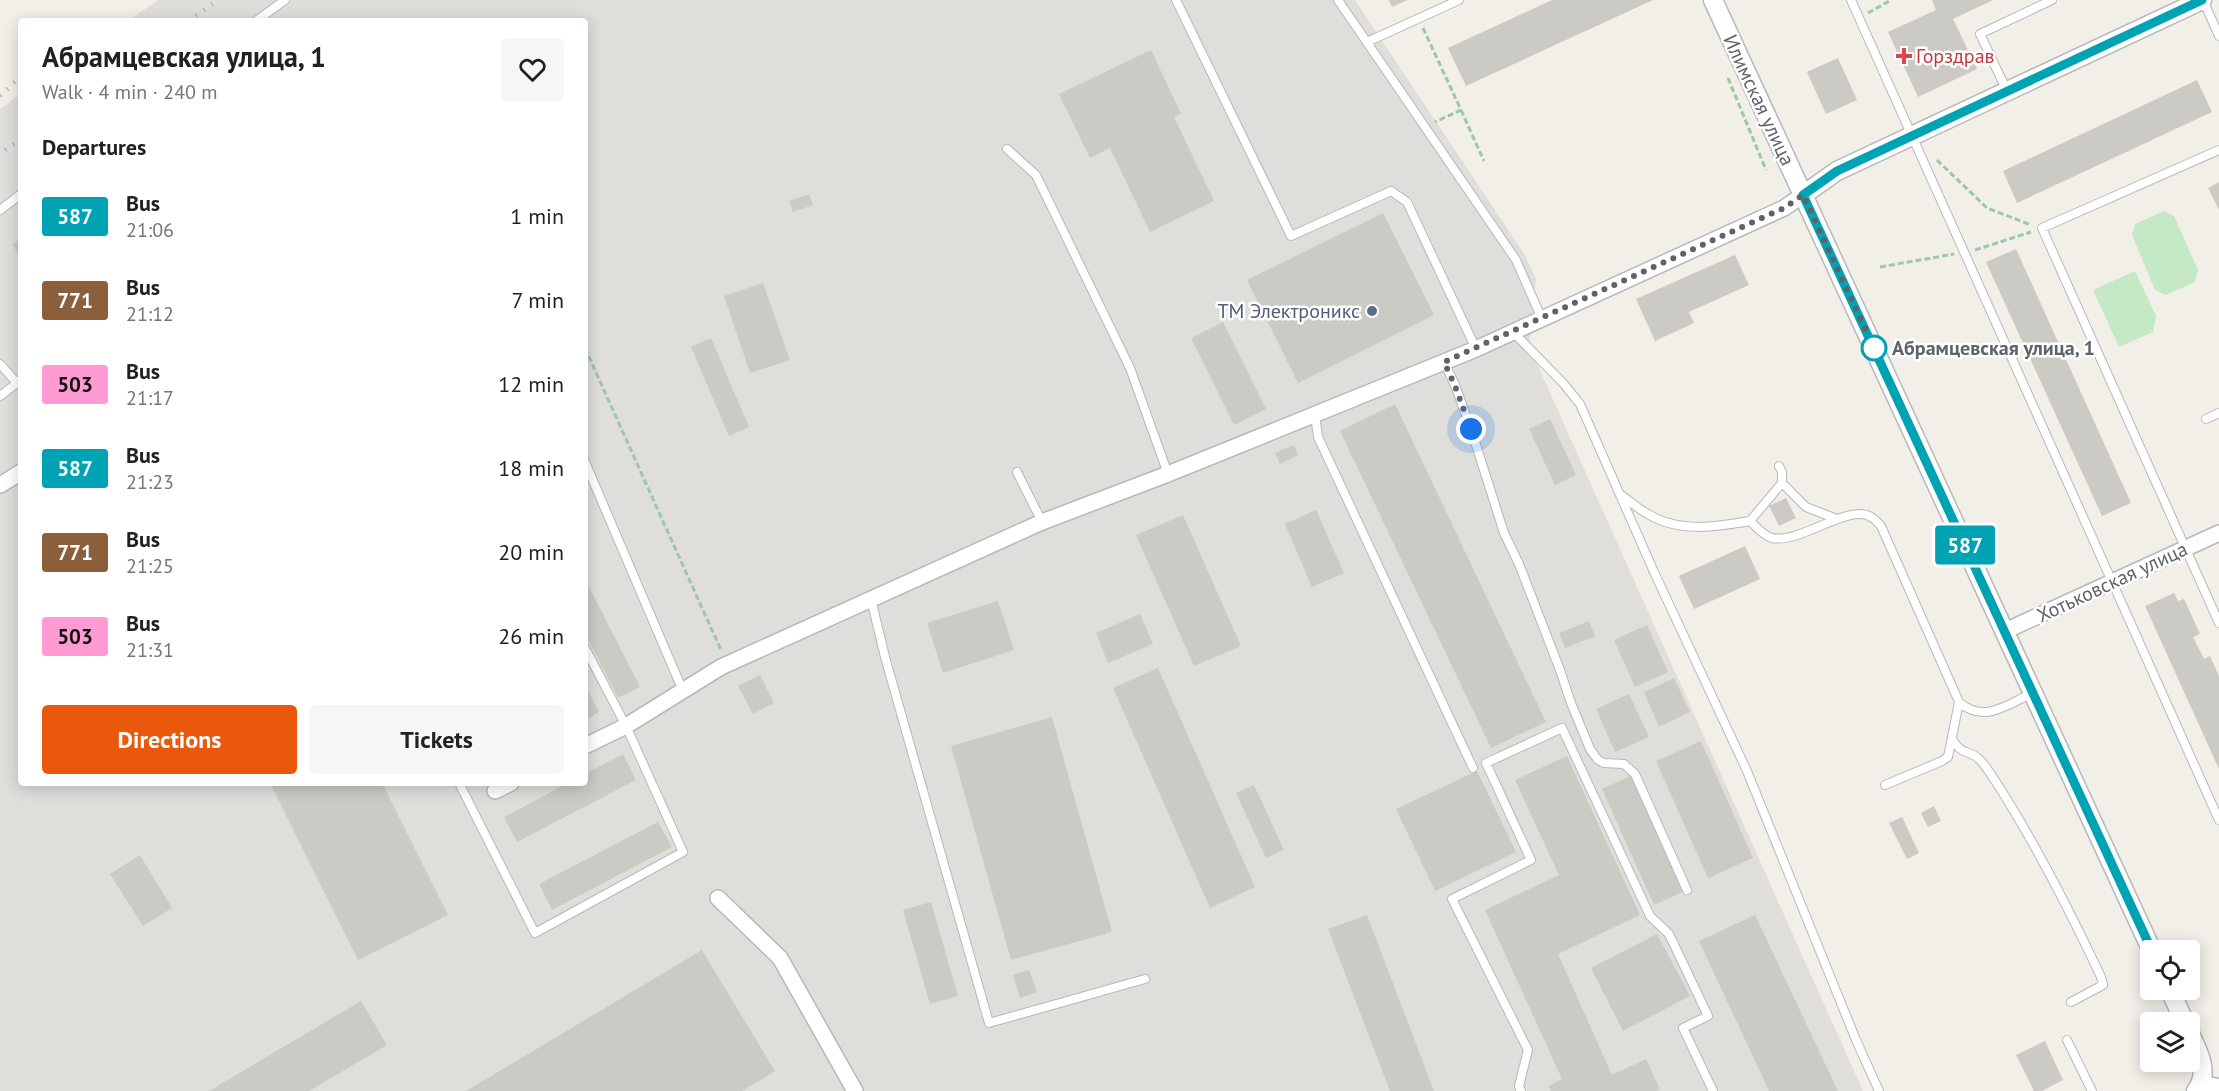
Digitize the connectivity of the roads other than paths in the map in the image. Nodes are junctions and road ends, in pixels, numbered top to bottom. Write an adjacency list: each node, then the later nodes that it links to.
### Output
1 (285, 0): 9 (lane)
2 (1176, 0): 21 (lane)
3 (1338, 0): 11 (lane)
4 (1459, 0): 11 (lane)
5 (1713, 0): 16 (street, Илимская улица)
6 (1851, 0): 13 (lane)
7 (2052, 0): 12 (lane)
8 (2203, 0): 10 (lane); 12 (street)
9 (260, 18)
10 (2219, 36)
11 (1367, 42): 19 (lane)
12 (2007, 92): 13 (street)
13 (1912, 136): 16 (street); 43 (lane)
14 (1006, 150): 34 (lane)
15 (2219, 150): 42 (lane)
16 (1803, 195): 19 (street); 46 (street, Илимская улица)
17 (18, 196): 18 (lane)
18 (0, 210)
19 (1542, 319): 20 (street)
20 (1513, 332): 21 (street); 37 (lane)
21 (1476, 349): 22 (street)
22 (1444, 362): 28 (street); 60 (lane)
23 (0, 364): 24 (lane)
24 (18, 381)
25 (18, 383): 26 (lane)
26 (0, 396)
27 (2219, 413): 29 (lane)
28 (1315, 415): 34 (street); 54 (lane)
29 (2206, 419)
30 (1779, 466): 35 (lane)
31 (588, 469): 48 (lane)
32 (1017, 471): 40 (lane)
33 (18, 474): 36 (street)
34 (1168, 474): 40 (street)
35 (1782, 483): 38 (lane); 39 (lane)
36 (0, 485)
37 (1619, 494): 39 (lane); 71 (lane)
38 (1838, 519): 39 (lane); 50 (lane)
39 (1750, 521)
40 (1042, 522): 44 (street)
41 (2219, 533): 42 (street, Хотьковская улица)
42 (2186, 548): 43 (street, Хотьковская улица); 45 (lane)
43 (2112, 582): 46 (street, Хотьковская улица); 59 (lane)
44 (871, 599): 48 (street); 63 (lane)
45 (2219, 623)
46 (2005, 631): 49 (street, Илимская улица)
47 (588, 654): 51 (lane)
48 (683, 691): 51 (street)
49 (2033, 693): 50 (lane); 62 (street, Илимская улица)
50 (1959, 702): 52 (lane)
51 (626, 726): 53 (street); 56 (lane)
52 (1953, 739): 55 (lane); 64 (lane)
53 (588, 745)
54 (1473, 768)
55 (1885, 784)
56 (461, 786)
57 (504, 786): 58 (street)
58 (495, 791)
59 (2219, 820)
60 (1687, 890)
61 (718, 898): 68 (street)
62 (2147, 940)
63 (1145, 979)
64 (2071, 1002)
65 (2067, 1040): 72 (lane)
66 (2200, 1058): 67 (street)
67 (2206, 1087)
68 (855, 1091)
69 (1521, 1091): 70 (lane)
70 (1713, 1091)
71 (1879, 1091)
72 (2092, 1091)

